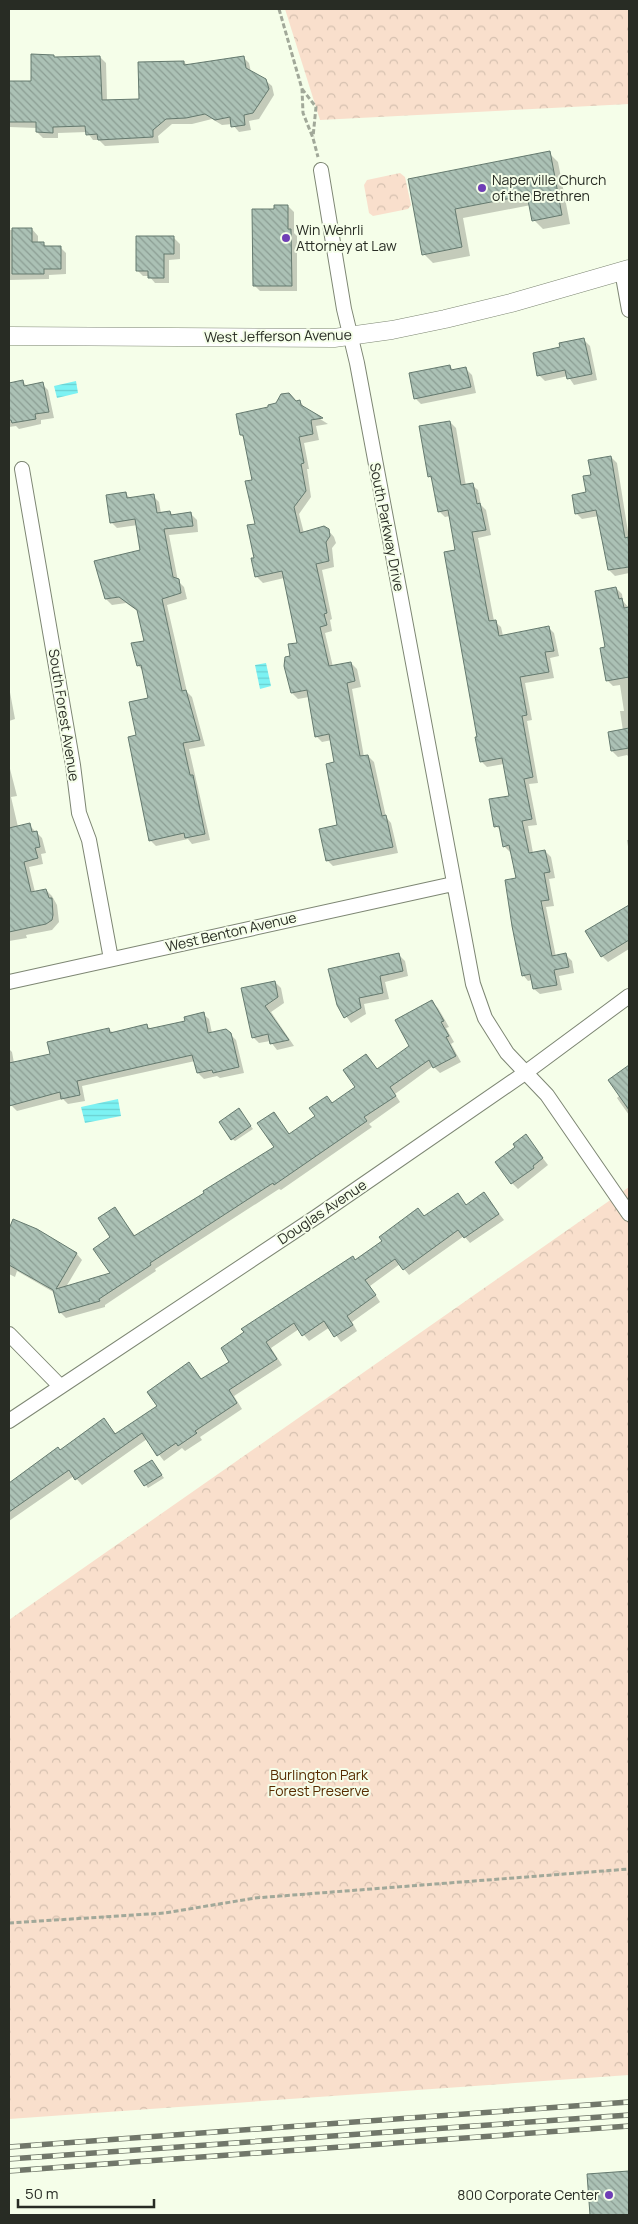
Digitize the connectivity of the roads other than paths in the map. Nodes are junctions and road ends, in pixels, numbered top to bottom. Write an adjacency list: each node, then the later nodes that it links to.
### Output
1 (321, 170): 5 (street, South Parkway Drive)
2 (626, 270): 3 (street); 5 (street, West Jefferson Avenue)
3 (629, 310)
4 (9, 336): 5 (street, West Jefferson Avenue)
5 (350, 336): 7 (street, South Parkway Drive)
6 (22, 469): 8 (street, South Forest Avenue)
7 (453, 884): 8 (street, West Benton Avenue); 11 (street, South Parkway Drive)
8 (111, 959): 9 (street, West Benton Avenue)
9 (9, 982)
10 (629, 996): 11 (street, Douglas Avenue)
11 (525, 1072): 12 (street, South Parkway Drive); 14 (street, Douglas Avenue)
12 (629, 1214)
13 (9, 1334): 14 (street)
14 (60, 1386): 15 (street, Douglas Avenue)
15 (9, 1421)

